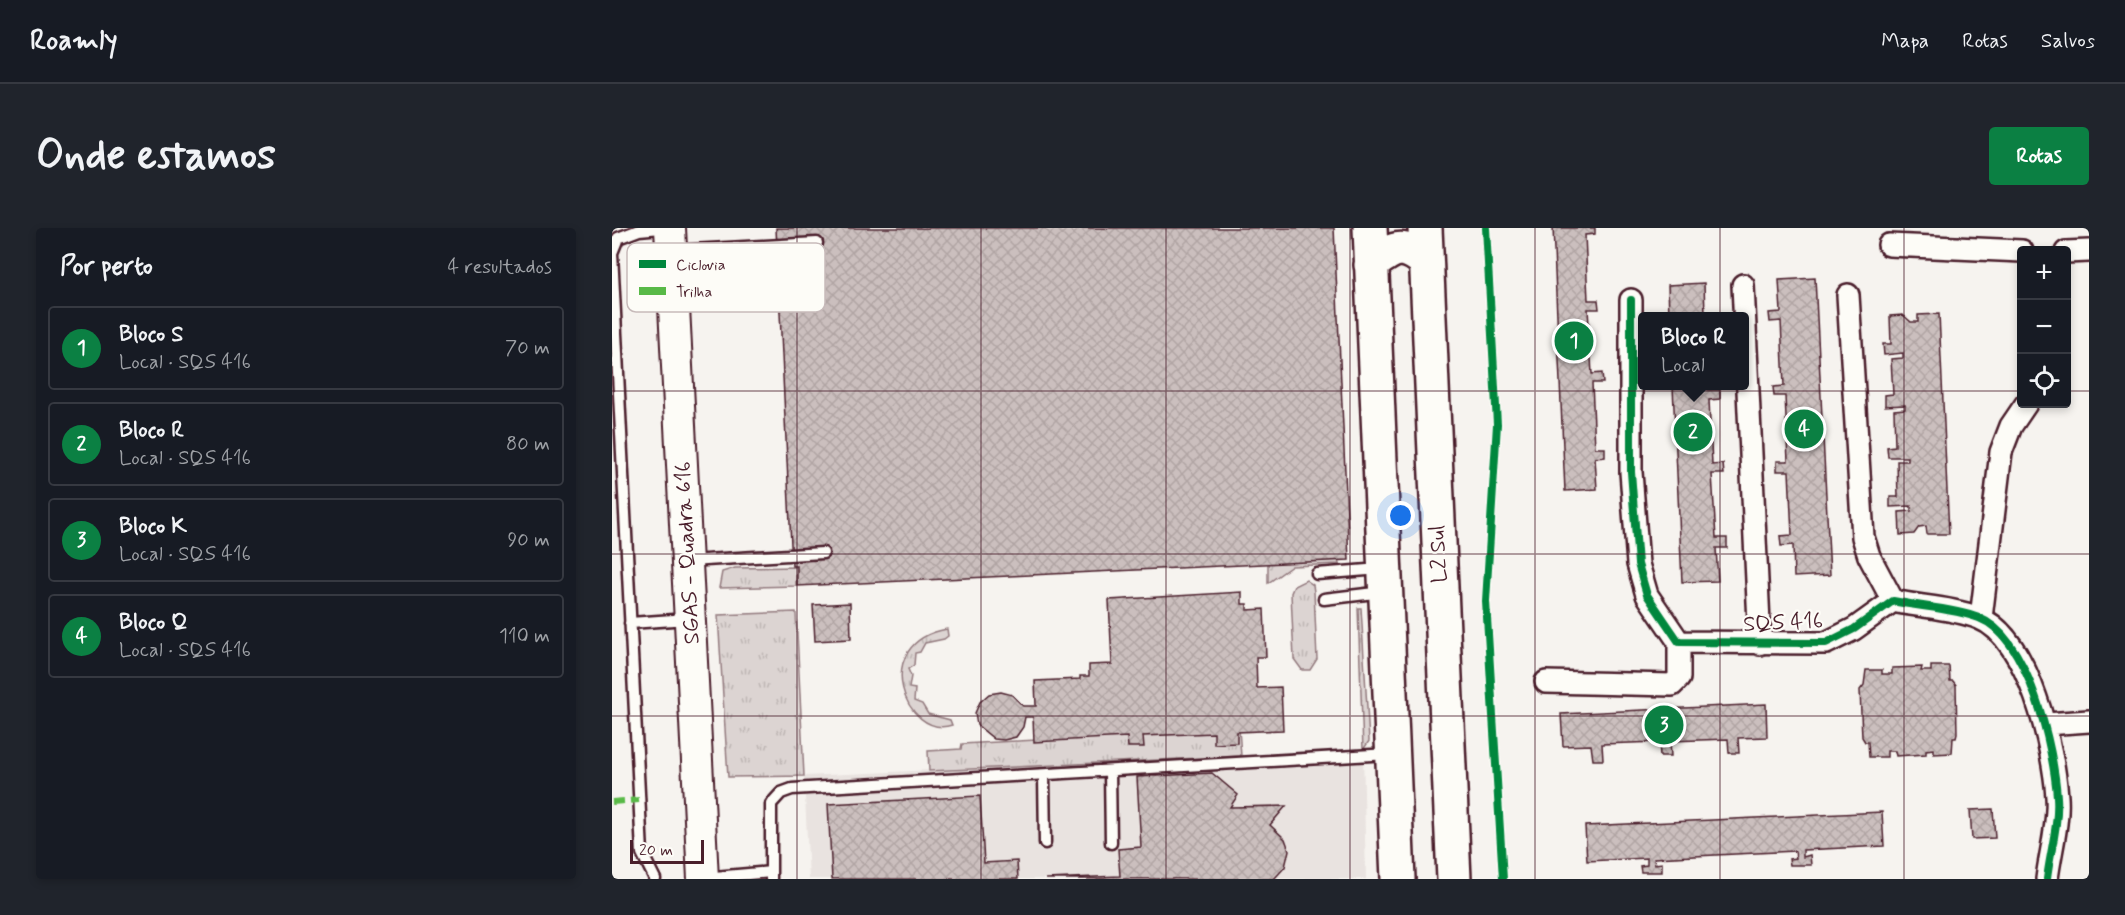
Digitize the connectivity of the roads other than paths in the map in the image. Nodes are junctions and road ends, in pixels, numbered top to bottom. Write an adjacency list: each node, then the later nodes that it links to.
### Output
1 (1370, 228): 10 (main road)
2 (1425, 228): 9 (main road, L2 Sul)
3 (667, 236): 4 (lane); 26 (lane)
4 (817, 243)
5 (1889, 245): 6 (street)
6 (2017, 251)
7 (2089, 251): 8 (street)
8 (2071, 252)
9 (1425, 261): 10 (main road); 41 (main road, L2 Sul)
10 (1371, 265): 21 (main road)
11 (1743, 285): 15 (street, SQS 416)
12 (1848, 295): 23 (street)
13 (1631, 300): 27 (street)
14 (672, 312): 19 (street, SGAS - Quadra 616)
15 (1744, 312)
16 (1748, 390): 28 (street, SQS 416)
17 (2023, 408): 24 (street)
18 (823, 553): 19 (lane)
19 (689, 561): 25 (street, SGAS - Quadra 616)
20 (1317, 574): 21 (lane)
21 (1384, 580): 22 (lane); 32 (main road)
22 (1324, 599)
23 (1893, 601): 24 (street); 28 (street, SQS 416)
24 (1980, 618): 31 (street)
25 (691, 619): 26 (lane); 39 (street, SGAS - Quadra 616)
26 (630, 623): 38 (lane)
27 (1679, 642): 28 (street, SQS 416); 29 (street)
28 (1760, 644)
29 (1546, 682)
30 (2089, 721): 31 (street)
31 (2046, 723): 42 (street)
32 (1392, 754): 33 (lane); 40 (main road)
33 (1110, 771): 34 (lane); 36 (lane)
34 (1044, 775): 35 (lane); 37 (lane)
35 (1045, 843)
36 (1111, 843)
37 (771, 875): 39 (lane)
38 (655, 879)
39 (703, 879)
40 (1398, 879)
41 (1454, 879)
42 (2047, 879)

